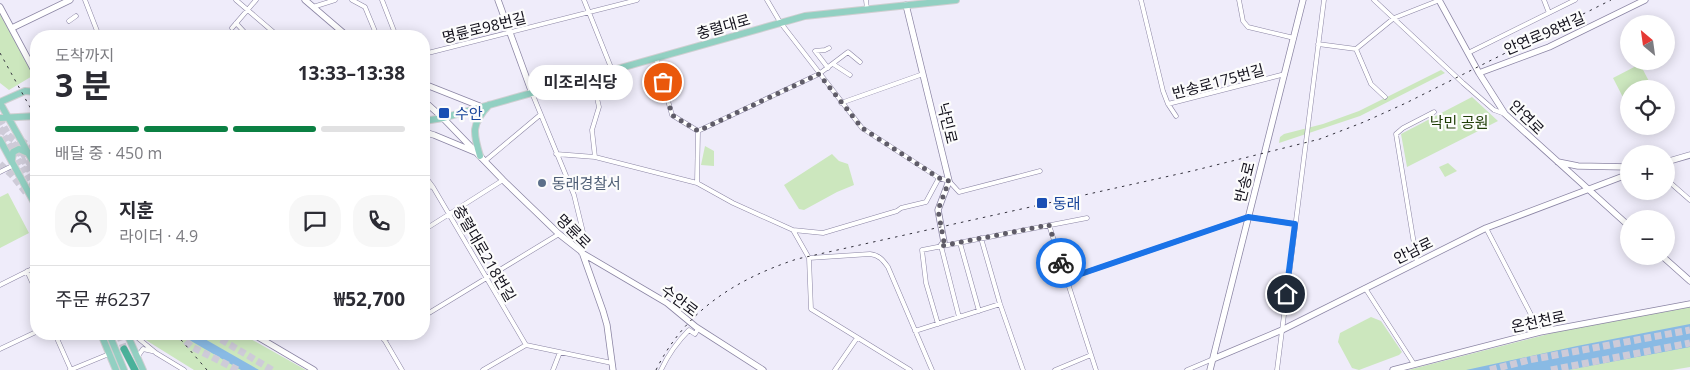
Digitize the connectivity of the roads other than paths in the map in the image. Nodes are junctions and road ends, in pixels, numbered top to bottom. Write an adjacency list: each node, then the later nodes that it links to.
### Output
1 (70, 0): 36 (main road)
2 (86, 0): 38 (street)
3 (236, 0): 27 (street)
4 (256, 0): 27 (street)
5 (305, 0): 26 (main road)
6 (334, 0): 26 (street)
7 (352, 0): 42 (street)
8 (382, 0): 43 (street)
9 (498, 0): 44 (main road)
10 (584, 0): 29 (street)
11 (637, 0): 29 (street, 명륜로98번길)
12 (768, 0): 34 (street)
13 (866, 0): 28 (street)
14 (956, 0): 24 (main road, 충렬대로)
15 (1142, 0): 69 (street)
16 (1239, 0): 45 (street)
17 (1324, 0): 46 (street)
18 (1374, 0): 32 (street)
19 (1440, 0): 32 (street); 50 (main road, 안연로)
20 (1544, 0): 30 (street)
21 (1575, 0): 30 (street)
22 (1645, 0): 57 (main road, 안연로98번길)
23 (1303, 1): 45 (main road, 반송로)
24 (906, 6): 28 (main road, 충렬대로); 59 (main road, 낙민로)
25 (0, 7): 36 (main road)
26 (313, 7): 41 (main road)
27 (248, 10): 35 (street); 40 (street)
28 (867, 10): 34 (main road, 충렬대로)
29 (589, 12): 44 (street, 명륜로98번길); 56 (street)
30 (1549, 13): 50 (street)
31 (76, 16): 33 (street)
32 (1394, 18): 48 (street); 74 (street)
33 (69, 21)
34 (780, 22): 51 (main road, 충렬대로); 58 (street)
35 (236, 24): 37 (street); 39 (street)
36 (12, 28): 52 (main road)
37 (232, 28)
38 (97, 30)
39 (242, 30)
40 (271, 30)
41 (341, 30)
42 (375, 30)
43 (394, 30)
44 (510, 32): 49 (street, 명륜로98번길); 65 (main road)
45 (1294, 38): 60 (main road, 반송로)
46 (1318, 44): 48 (street); 112 (street)
47 (829, 48): 55 (street)
48 (1356, 49): 66 (street)
49 (430, 52)
50 (1468, 53): 57 (main road, 안연로)
51 (656, 58): 56 (main road, 충렬대로); 82 (street)
52 (30, 62)
53 (860, 62): 54 (street)
54 (833, 64): 55 (street); 61 (street)
55 (828, 68): 58 (street)
56 (612, 70): 62 (main road, 충렬대로)
57 (1480, 73): 74 (main road, 안연로)
58 (819, 74): 68 (street); 82 (street)
59 (923, 74): 68 (street); 99 (main road, 낙민로)
60 (1285, 74): 69 (street, 반송로175번길); 109 (main road, 반송로)
61 (850, 75)
62 (589, 77): 65 (main road, 충렬대로); 89 (street)
63 (430, 86): 72 (main road)
64 (30, 92): 67 (main road)
65 (532, 93): 70 (main road, 충렬대로); 75 (street)
66 (1385, 97)
67 (0, 102): 78 (main road)
68 (841, 103): 97 (street)
69 (1168, 104): 77 (street, 반송로175번길)
70 (490, 105): 72 (main road, 충렬대로); 88 (main road)
71 (430, 106): 80 (main road, 명륜로)
72 (482, 107): 80 (main road, 충렬대로)
73 (1434, 112): 123 (street)
74 (1505, 114): 91 (main road, 안연로)
75 (540, 115): 86 (street); 88 (street)
76 (30, 116): 78 (main road)
77 (1176, 116)
78 (8, 117): 79 (main road); 85 (main road)
79 (0, 118)
80 (443, 118): 81 (main road, 충렬대로); 88 (main road, 명륜로)
81 (430, 120)
82 (698, 131): 101 (street)
83 (430, 134): 88 (main road)
84 (1, 142): 92 (main road)
85 (29, 154): 92 (main road)
86 (556, 154): 89 (street); 121 (street)
87 (1690, 155): 90 (main road)
88 (481, 157): 98 (main road, 명륜로)
89 (595, 158): 101 (street)
90 (1675, 159)
91 (1556, 162): 93 (main road); 105 (main road, 안연로)
92 (13, 164): 95 (street); 106 (main road)
93 (1620, 166)
94 (1040, 171): 99 (street)
95 (0, 172)
96 (1620, 177): 105 (main road, 안남로)
97 (939, 178): 99 (street); 116 (street)
98 (503, 180): 108 (street); 117 (main road, 명륜로)
99 (949, 181): 120 (main road)
100 (430, 183): 103 (street, 충렬대로218번길)
101 (697, 183): 116 (street)
102 (430, 187): 103 (street)
103 (433, 187): 108 (street, 충렬대로218번길)
104 (1675, 187): 107 (street)
105 (1587, 189): 111 (main road, 안연로); 115 (main road, 안남로)
106 (30, 195)
107 (1690, 200)
108 (450, 215): 114 (street); 128 (street, 충렬대로218번길)
109 (1248, 217): 112 (street); 129 (street); 160 (main road, 반송로)
110 (1087, 218): 113 (street)
111 (1620, 218)
112 (1295, 224): 140 (street)
113 (1049, 225): 118 (street); 129 (street)
114 (430, 227)
115 (1486, 228): 123 (main road, 안남로); 142 (street)
116 (793, 230): 122 (street)
117 (559, 234): 121 (main road, 명륜로); 128 (street)
118 (981, 238): 119 (street); 133 (street)
119 (960, 243): 120 (street); 135 (street)
120 (941, 246): 137 (street); 138 (street)
121 (582, 252): 139 (main road, 수안로); 161 (main road, 명륜로)
122 (809, 258): 141 (street); 144 (street)
123 (1417, 262): 132 (main road, 안남로)
124 (1672, 265): 130 (main road)
125 (30, 270): 126 (street)
126 (27, 271): 127 (street); 131 (street)
127 (30, 278)
128 (487, 278): 136 (street); 152 (street, 충렬대로218번길)
129 (1066, 279): 158 (street)
130 (1690, 281)
131 (0, 285)
132 (1365, 288): 140 (main road, 안남로); 162 (street)
133 (1000, 304): 135 (street); 179 (street)
134 (1690, 304): 142 (main road, 온천천로)
135 (979, 311): 137 (street)
136 (430, 312)
137 (959, 317): 138 (street)
138 (938, 324): 141 (street)
139 (698, 329): 174 (street); 175 (main road, 수안로)
140 (1282, 330): 160 (main road, 안남로); 184 (street)
141 (915, 331): 178 (street)
142 (1540, 332): 162 (main road, 온천천로)
143 (30, 335): 153 (street)
144 (857, 338): 176 (street); 177 (street)
145 (58, 340): 163 (street)
146 (104, 340): 157 (main road)
147 (112, 340): 165 (main road)
148 (130, 340): 159 (main road)
149 (140, 340): 156 (street)
150 (263, 340): 169 (main road)
151 (384, 340): 170 (street)
152 (526, 345): 155 (street); 171 (street)
153 (0, 349)
154 (124, 349): 166 (highway)
155 (560, 352): 161 (street); 172 (street)
156 (156, 353): 159 (street); 168 (street)
157 (110, 354): 163 (street); 164 (main road)
158 (1091, 355): 180 (street); 181 (street)
159 (137, 358): 167 (main road)
160 (1212, 359): 182 (street); 183 (main road, 반송로)
161 (612, 363): 173 (main road, 명륜로)
162 (1414, 364): 185 (main road, 온천천로)
163 (70, 370)
164 (116, 370)
165 (124, 370)
166 (135, 370)
167 (143, 370)
168 (184, 370)
169 (314, 370)
170 (402, 370)
171 (483, 370)
172 (553, 370)
173 (613, 370)
174 (661, 370)
175 (763, 370)
176 (835, 370)
177 (910, 370)
178 (932, 370)
179 (1023, 370)
180 (1055, 370)
181 (1096, 370)
182 (1187, 370)
183 (1210, 370)
184 (1277, 370)
185 (1393, 370)

